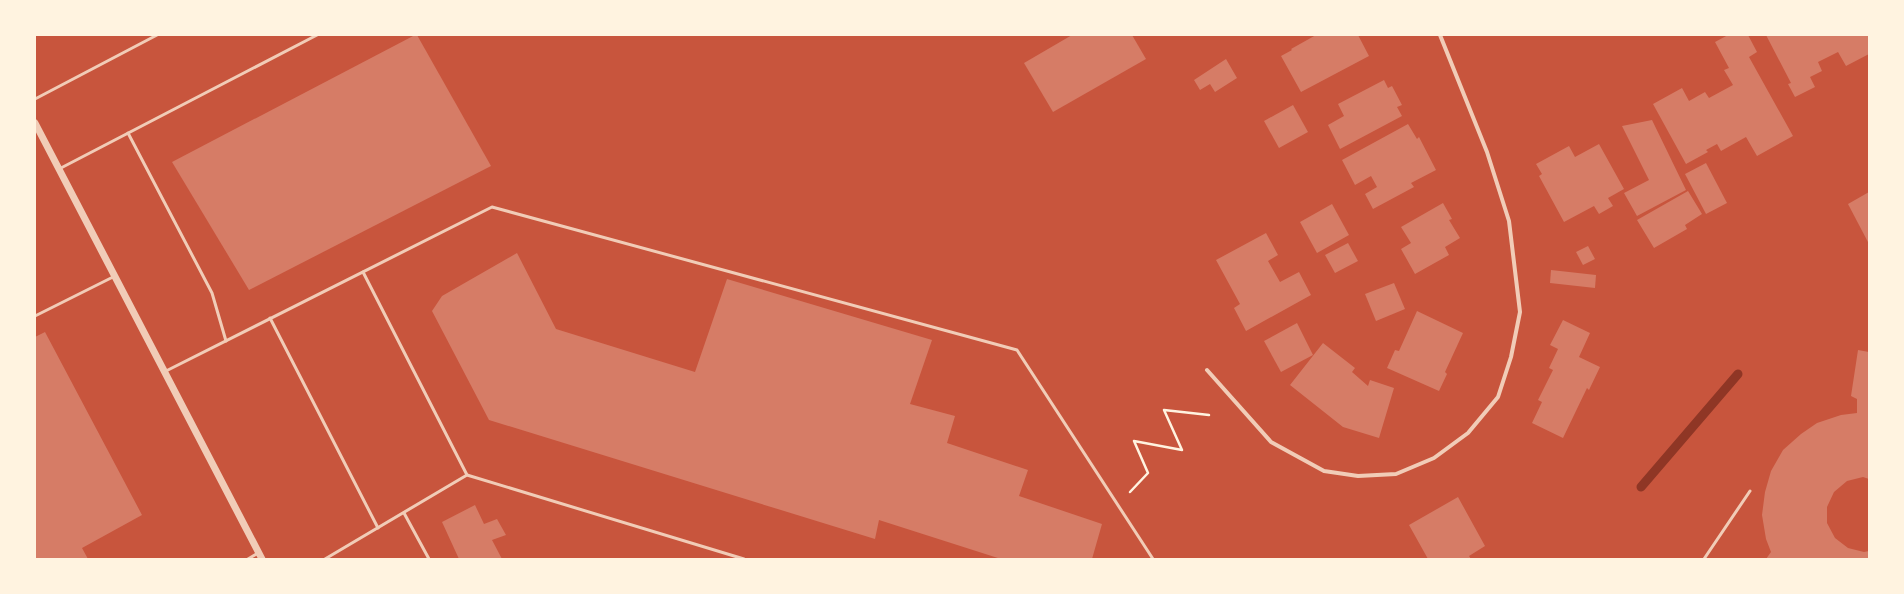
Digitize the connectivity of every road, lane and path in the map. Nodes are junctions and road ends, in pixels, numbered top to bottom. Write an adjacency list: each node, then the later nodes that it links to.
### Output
1 (157, 35): 4 (lane)
2 (317, 35): 6 (lane)
3 (1440, 35): 13 (street)
4 (35, 99)
5 (35, 123): 7 (street)
6 (128, 133): 7 (lane); 12 (lane)
7 (59, 169): 9 (street)
8 (363, 272): 11 (lane); 16 (lane); 26 (lane)
9 (115, 276): 10 (lane); 14 (street)
10 (35, 316)
11 (270, 318): 12 (lane); 20 (lane)
12 (226, 341): 14 (lane)
13 (1207, 370)
14 (164, 372): 21 (street)
15 (1209, 414): 18 (path)
16 (467, 475): 19 (lane); 25 (lane)
17 (1750, 491): 27 (lane)
18 (1128, 494)
19 (404, 513): 20 (lane); 24 (lane)
20 (378, 528): 23 (lane)
21 (260, 556): 22 (lane)
22 (248, 559)
23 (325, 559)
24 (429, 559)
25 (744, 559)
26 (1153, 559)
27 (1704, 559)

